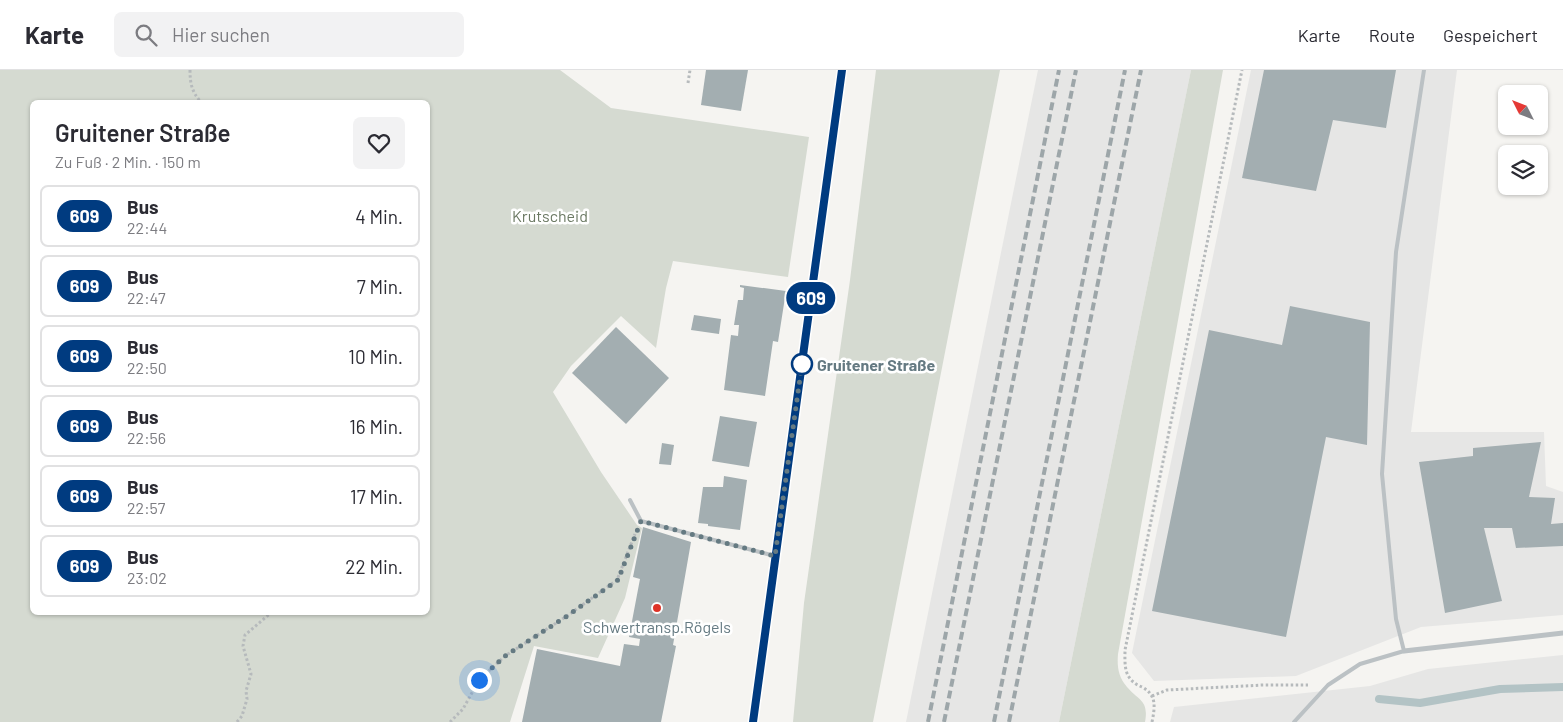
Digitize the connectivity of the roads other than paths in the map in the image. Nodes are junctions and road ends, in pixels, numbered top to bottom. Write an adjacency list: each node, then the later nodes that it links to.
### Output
1 (842, 70): 4 (street)
2 (1424, 70): 6 (lane)
3 (630, 500): 4 (lane)
4 (775, 556): 7 (street)
5 (1563, 633): 6 (street)
6 (1404, 651): 8 (lane)
7 (753, 722)
8 (1294, 722)

